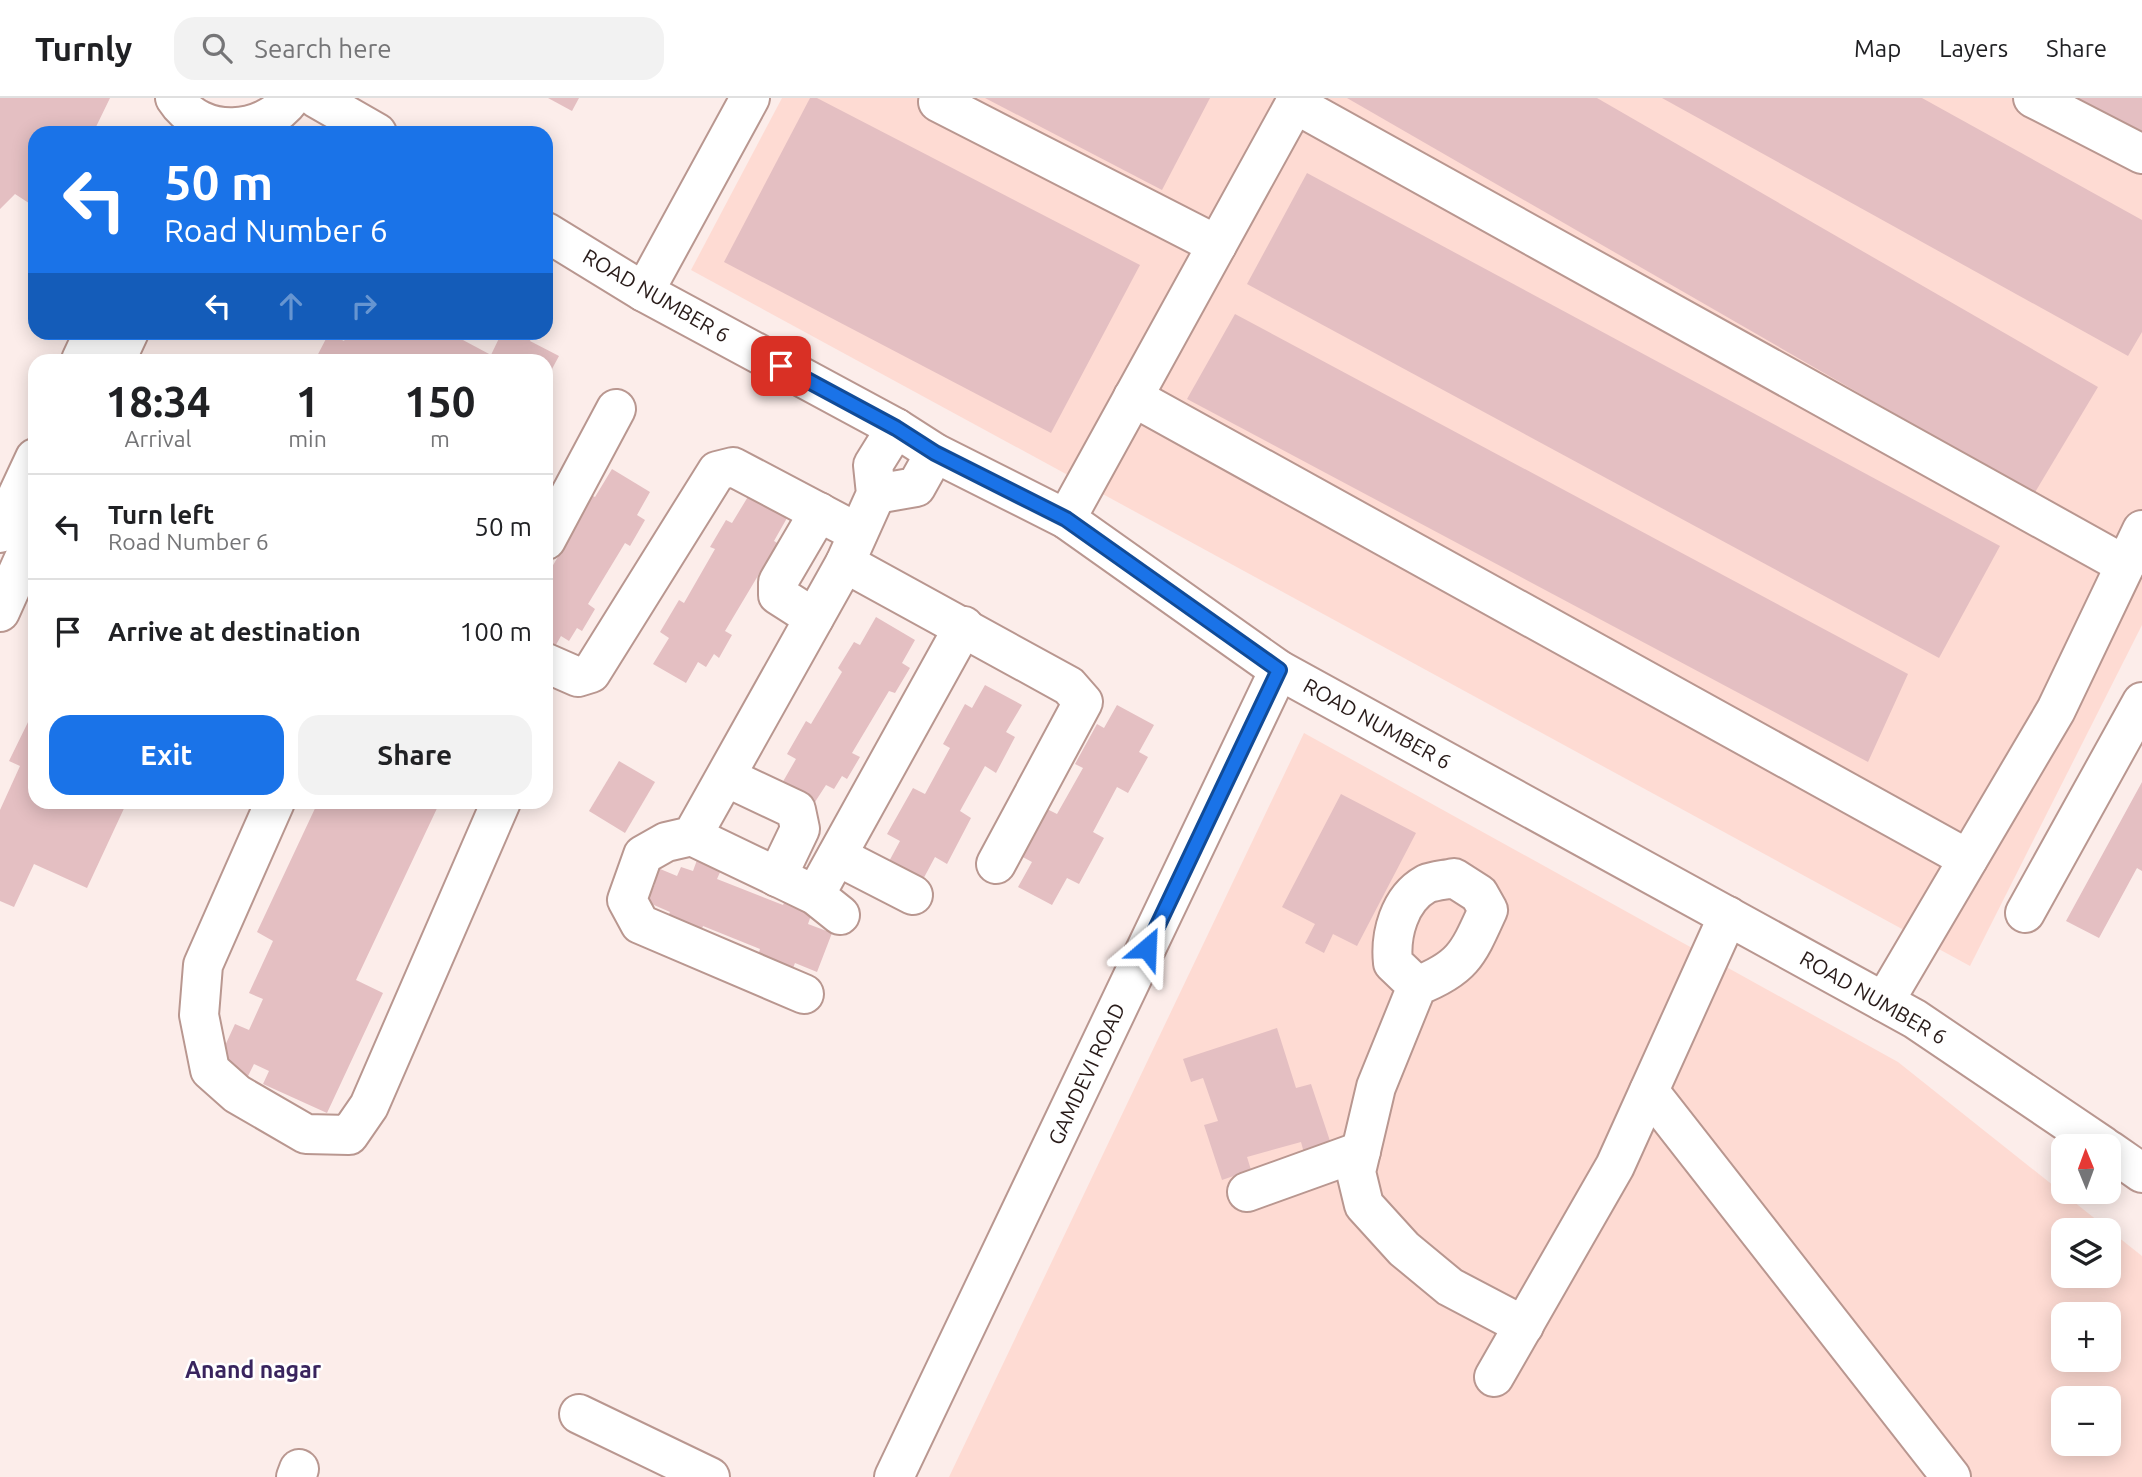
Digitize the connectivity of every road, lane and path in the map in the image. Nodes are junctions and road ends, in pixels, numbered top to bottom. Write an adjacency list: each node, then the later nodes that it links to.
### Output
1 (291, 98): 9 (street)
2 (316, 98): 10 (street)
3 (750, 98): 14 (street)
4 (2033, 98): 11 (street)
5 (1296, 101): 13 (street); 28 (street)
6 (938, 102): 13 (street)
7 (201, 122): 8 (street)
8 (228, 126)
9 (249, 126)
10 (365, 126)
11 (2142, 154)
12 (553, 236): 14 (street, ROAD NUMBER 6)
13 (1216, 246): 15 (street)
14 (644, 292): 17 (street, ROAD NUMBER 6)
15 (1133, 397): 22 (street); 40 (street)
16 (617, 409): 23 (street)
17 (896, 428): 18 (street, ROAD NUMBER 6); 19 (street)
18 (935, 453): 19 (street); 22 (street, ROAD NUMBER 6)
19 (876, 494): 26 (street)
20 (27, 497): 25 (street)
21 (819, 512): 26 (street); 30 (street); 32 (street)
22 (1066, 519): 33 (street, ROAD NUMBER 6)
23 (553, 527)
24 (2142, 530): 28 (street)
25 (0, 533)
26 (851, 548): 30 (street); 31 (street)
27 (28, 550): 29 (street)
28 (2125, 565): 40 (street)
29 (0, 612)
30 (814, 618): 35 (street)
31 (964, 626): 39 (street); 41 (street)
32 (553, 666)
33 (1279, 670): 45 (street, ROAD NUMBER 6); 59 (street, GAMDEVI ROAD)
34 (2142, 702): 44 (street)
35 (726, 777): 38 (street); 42 (street)
36 (272, 809): 37 (street)
37 (498, 809)
38 (692, 836): 42 (street); 47 (street)
39 (837, 856): 42 (street); 43 (street)
40 (1968, 859): 48 (street)
41 (996, 864)
42 (777, 877)
43 (913, 895)
44 (2025, 913)
45 (1728, 916): 48 (street, ROAD NUMBER 6); 49 (street)
46 (1417, 986): 51 (street)
47 (804, 994)
48 (1884, 1002): 50 (street, ROAD NUMBER 6)
49 (1648, 1091): 55 (street); 60 (street)
50 (2085, 1134)
51 (1361, 1151): 54 (street); 55 (street)
52 (2121, 1158): 53 (street)
53 (2142, 1172)
54 (1247, 1192)
55 (1524, 1326): 56 (street)
56 (1494, 1377)
57 (579, 1414): 58 (street)
58 (710, 1477)
59 (894, 1477)
60 (1951, 1477)

